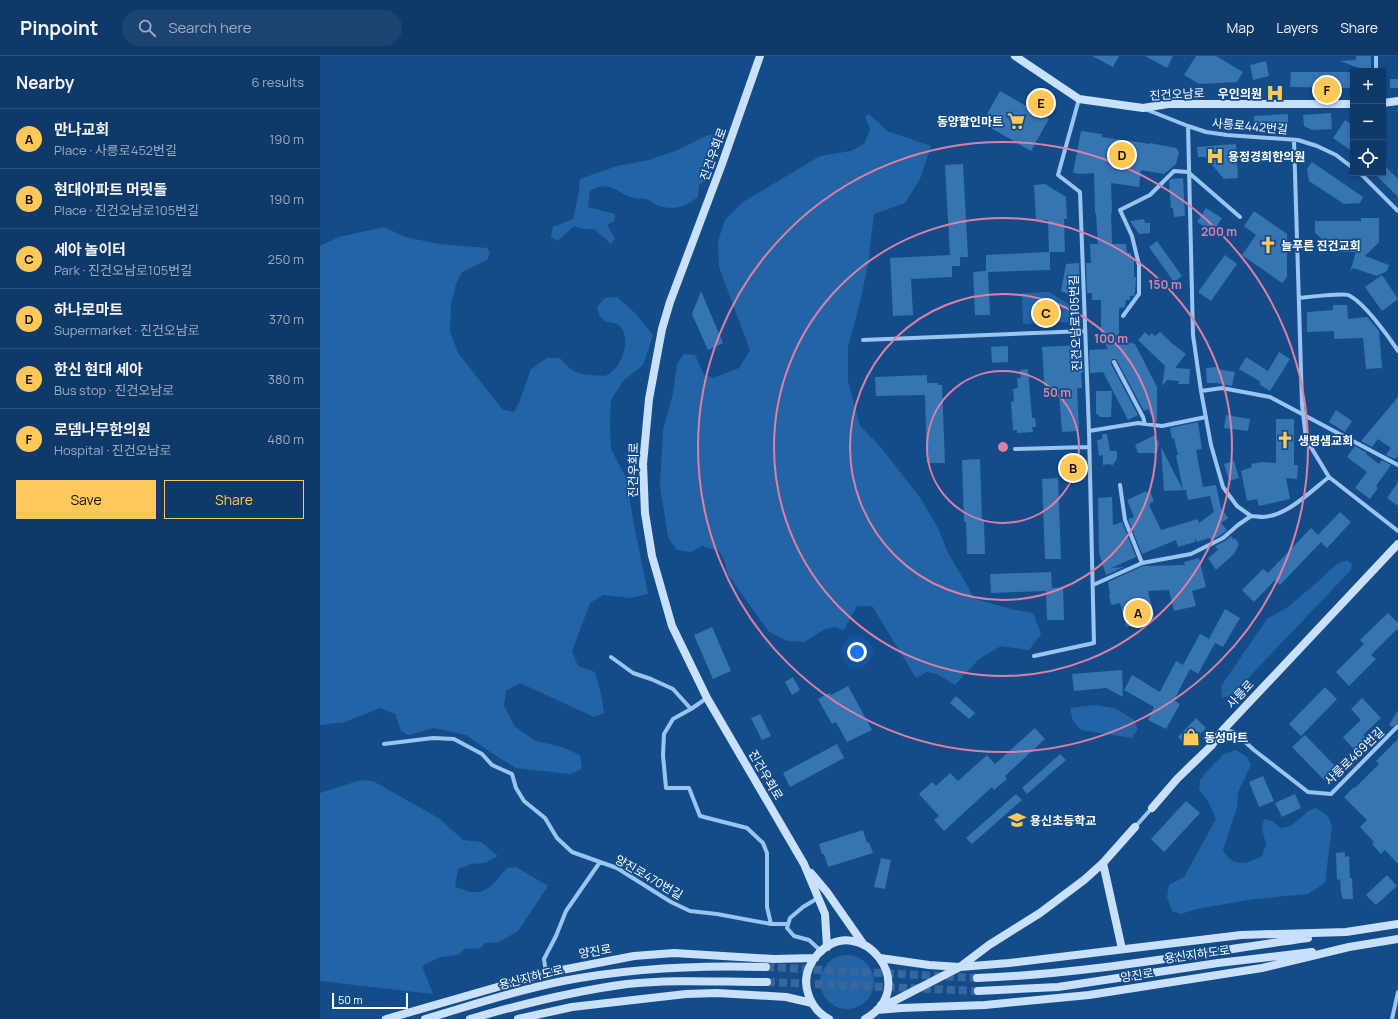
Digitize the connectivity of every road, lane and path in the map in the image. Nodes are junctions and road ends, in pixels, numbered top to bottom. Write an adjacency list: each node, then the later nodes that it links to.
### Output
1 (760, 56): 40 (main road, 진건우회로)
2 (1015, 56): 5 (main road, 진건오남로)
3 (1376, 56): 4 (street)
4 (1376, 68)
5 (1079, 99): 9 (main road, 진건오남로); 19 (street, 진건오남로105번길)
6 (1398, 101): 7 (main road)
7 (1386, 103)
8 (1350, 104): 9 (main road, 진건오남로)
9 (1143, 108): 10 (street, 사릉로442번길)
10 (1188, 126): 11 (street, 사릉로442번길); 13 (street)
11 (1294, 140): 12 (street, 사릉로442번길); 17 (street)
12 (1350, 166)
13 (1188, 172): 16 (street); 18 (street); 23 (street)
14 (1363, 176): 15 (street)
15 (1398, 211)
16 (1240, 217)
17 (1298, 298): 21 (street); 24 (street)
18 (1123, 316)
19 (1086, 331): 20 (street); 27 (street, 진건오남로105번길)
20 (863, 340)
21 (1398, 351)
22 (1114, 362): 26 (street)
23 (1201, 391): 24 (street); 25 (street)
24 (1303, 414): 30 (street); 31 (street)
25 (1206, 417): 26 (street); 33 (street)
26 (1145, 424): 27 (street)
27 (1089, 431): 28 (street, 진건오남로105번길)
28 (1089, 447): 29 (street); 37 (street, 진건오남로105번길)
29 (1015, 449)
30 (1398, 465)
31 (1329, 477): 33 (street); 34 (street)
32 (1120, 485): 36 (street)
33 (1251, 516): 36 (street)
34 (1398, 531)
35 (1398, 544): 43 (main road, 사릉로)
36 (1142, 563): 37 (street)
37 (1093, 585): 38 (street, 진건오남로105번길)
38 (1034, 656)
39 (611, 657): 41 (street)
40 (707, 698): 41 (street); 49 (main road, 진건우회로)
41 (691, 709): 51 (street)
42 (1398, 726): 43 (street, 사릉로469번길)
43 (1223, 730): 45 (main road, 사릉로)
44 (384, 744): 47 (street, 양진로470번길)
45 (1152, 808): 46 (street, 사릉로)
46 (1135, 827): 48 (main road, 사릉로)
47 (600, 862): 51 (street, 양진로470번길); 64 (street)
48 (1103, 863): 59 (main road); 63 (main road, 사릉로)
49 (804, 864): 50 (main road, 진건우회로); 56 (main road, 진건우회로)
50 (818, 898): 52 (street); 58 (main road, 진건우회로)
51 (771, 924): 52 (street, 양진로470번길)
52 (788, 924): 58 (street)
53 (1398, 924): 54 (main road)
54 (1346, 932): 59 (main road); 65 (main road, 용신지하도로)
55 (1398, 940): 57 (main road, 양진로)
56 (864, 945): 58 (main road); 61 (main road)
57 (1349, 947): 67 (main road, 용신지하도로); 70 (main road, 양진로)
58 (824, 949): 60 (main road)
59 (1122, 949): 63 (main road)
60 (815, 958): 64 (main road, 양진로); 69 (main road)
61 (880, 958): 63 (main road); 70 (main road)
62 (766, 967): 73 (main road, 용신지하도로)
63 (960, 967): 70 (main road)
64 (546, 973): 72 (main road, 양진로)
65 (977, 978)
66 (766, 982): 74 (main road, 용신지하도로)
67 (978, 991)
68 (1398, 992): 76 (street)
69 (812, 1003): 71 (main road); 75 (main road)
70 (873, 1014)
71 (824, 1018)
72 (386, 1019)
73 (424, 1019)
74 (470, 1019)
75 (518, 1019)
76 (1392, 1019)

